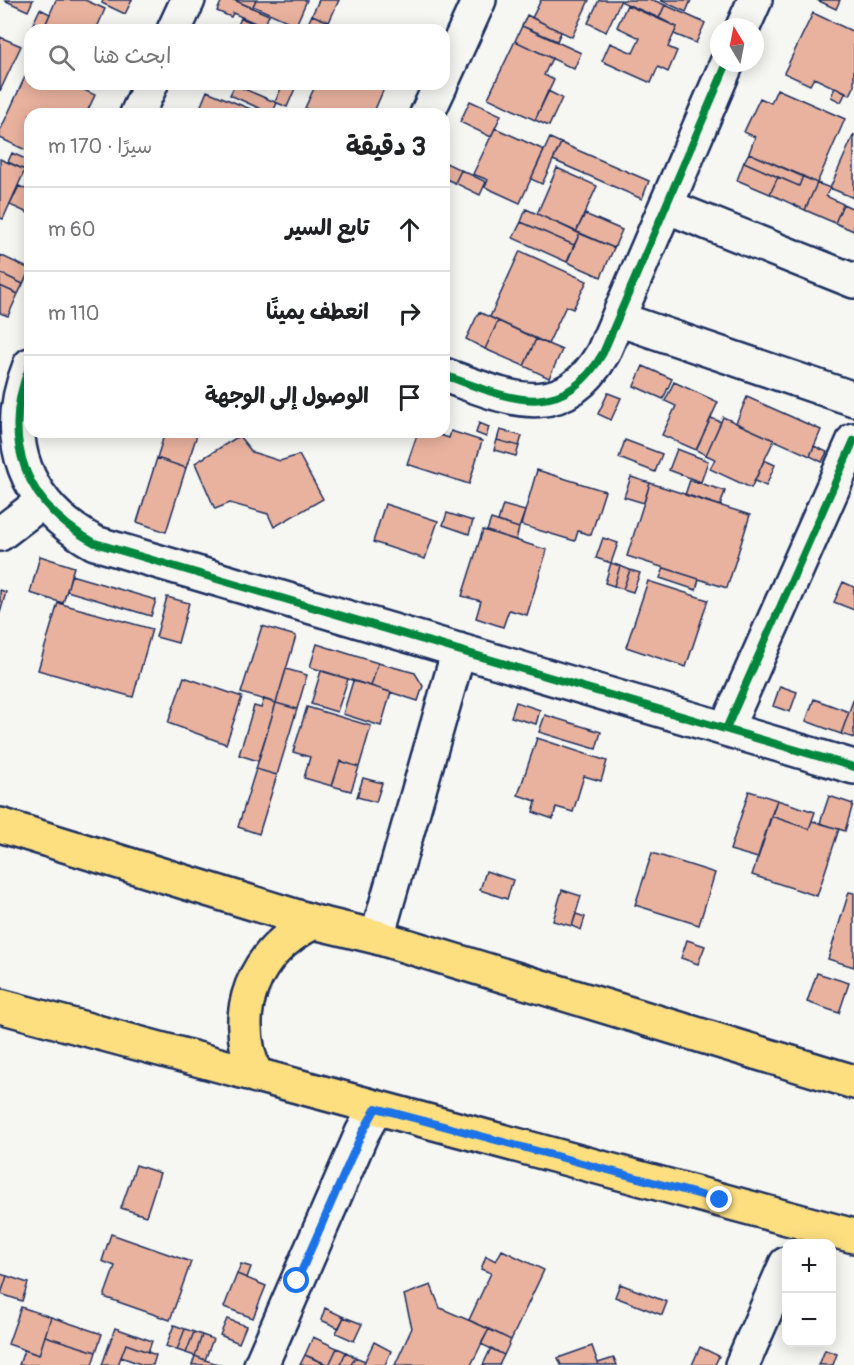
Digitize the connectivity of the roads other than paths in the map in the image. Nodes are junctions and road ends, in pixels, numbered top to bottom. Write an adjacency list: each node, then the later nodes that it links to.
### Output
1 (188, 0): 5 (street)
2 (479, 0): 6 (street)
3 (754, 0): 4 (street)
4 (747, 18)
5 (177, 24)
6 (450, 64)
7 (724, 72): 12 (street)
8 (148, 90): 10 (street)
9 (438, 90): 11 (street)
10 (140, 108)
11 (430, 108)
12 (666, 206): 13 (street); 14 (street)
13 (854, 281)
14 (618, 319): 15 (street); 17 (street)
15 (450, 377)
16 (24, 384): 19 (street)
17 (854, 399)
18 (854, 440): 22 (street)
19 (43, 501): 20 (street); 21 (street)
20 (0, 534)
21 (459, 650): 22 (street); 26 (street)
22 (726, 729): 23 (street)
23 (854, 767)
24 (0, 825): 25 (main road)
25 (314, 922): 26 (main road); 28 (main road)
26 (377, 937): 29 (main road)
27 (0, 1006): 28 (main road)
28 (256, 1076): 30 (main road)
29 (854, 1082)
30 (367, 1115): 31 (main road); 34 (street)
31 (798, 1233): 32 (main road)
32 (854, 1236)
33 (782, 1273): 35 (street)
34 (261, 1365)
35 (742, 1365)

